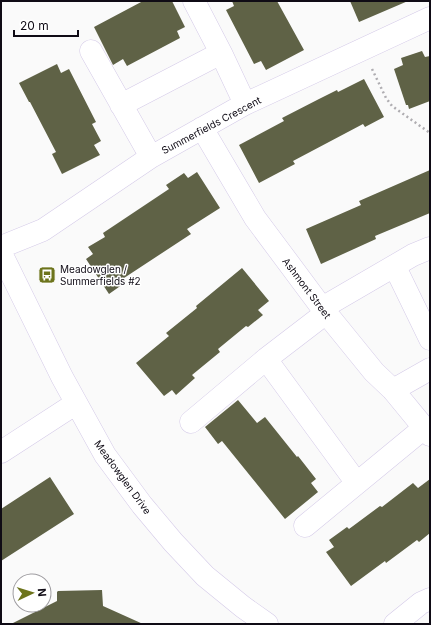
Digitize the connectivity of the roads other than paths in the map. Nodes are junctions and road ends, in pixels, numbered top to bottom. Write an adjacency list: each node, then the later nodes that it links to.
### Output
1 (194, 1): 4 (street)
2 (430, 18): 6 (street, Summerfields Crescent)
3 (91, 51): 5 (street)
4 (221, 53): 5 (street); 6 (street)
5 (121, 104): 8 (street)
6 (245, 104): 7 (street, Summerfields Crescent)
7 (202, 128): 8 (street, Summerfields Crescent); 13 (street, Ashmont Street)
8 (151, 158): 9 (street, Summerfields Crescent)
9 (1, 247)
10 (430, 248): 12 (street)
11 (1, 253): 18 (street, Meadowglen Drive)
12 (395, 267): 13 (street); 14 (street)
13 (324, 311): 15 (street); 17 (street, Ashmont Street)
14 (430, 339)
15 (266, 359): 19 (street); 22 (street)
16 (430, 369): 17 (street)
17 (393, 390): 20 (street, Ashmont Street)
18 (75, 404): 21 (street); 25 (street, Meadowglen Drive)
19 (190, 422)
20 (427, 431): 22 (street)
21 (1, 452)
22 (356, 482): 23 (street)
23 (305, 526)
24 (430, 599): 26 (street)
25 (267, 624)
26 (395, 624)

